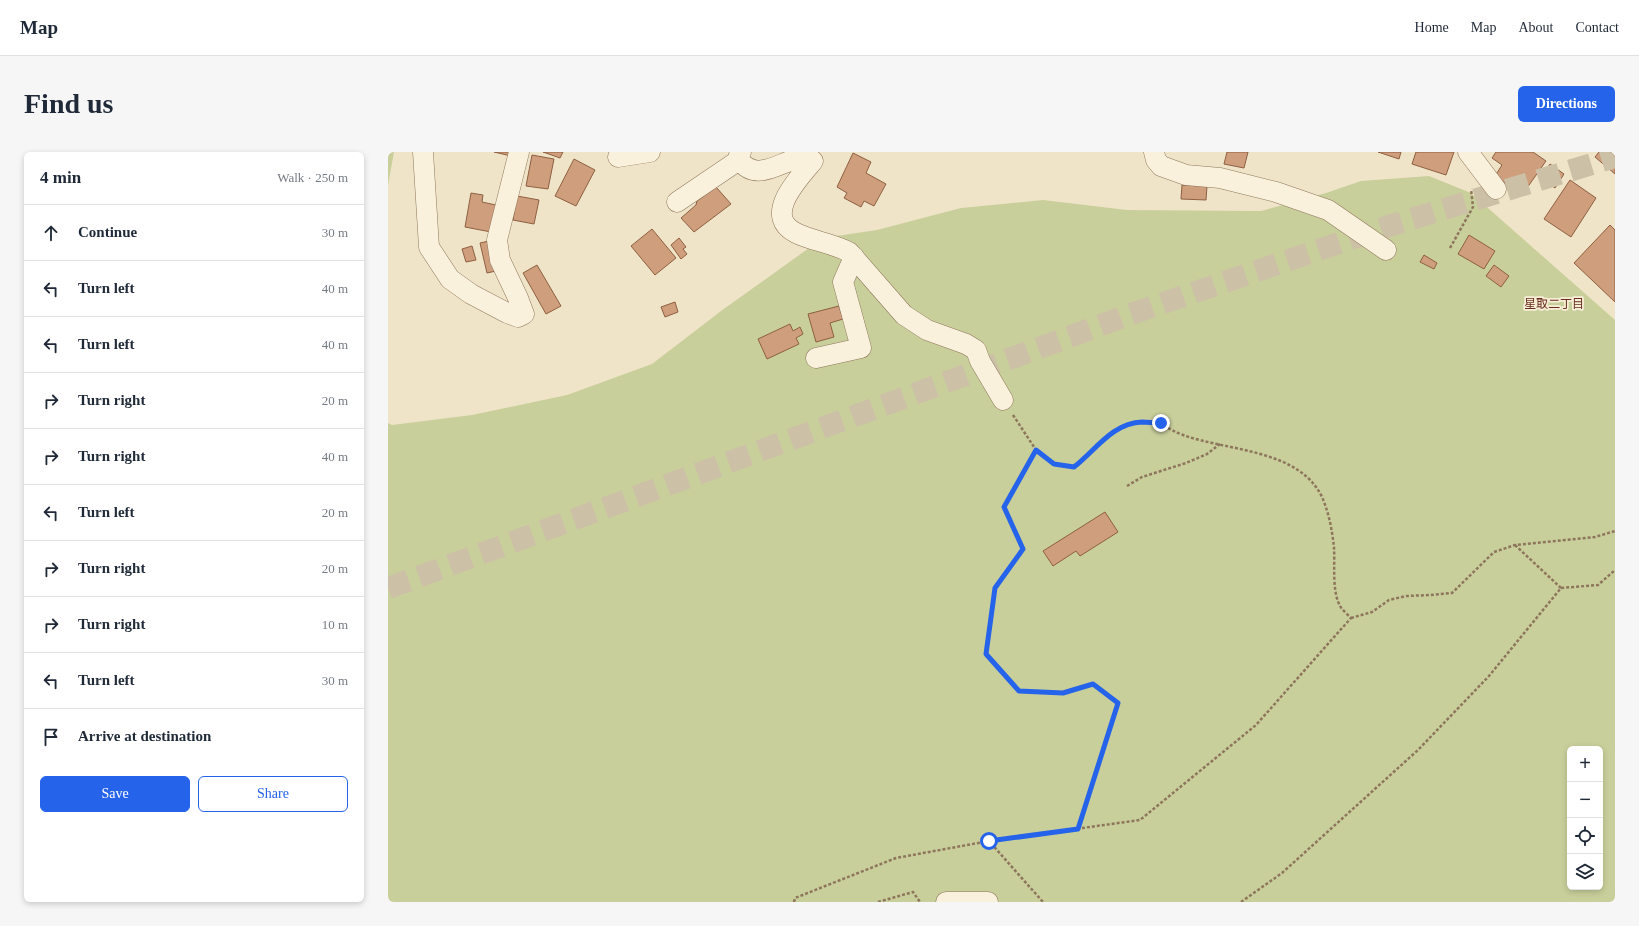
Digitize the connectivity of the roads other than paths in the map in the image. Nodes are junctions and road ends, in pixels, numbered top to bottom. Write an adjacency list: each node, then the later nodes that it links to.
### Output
1 (423, 152): 2 (street)
2 (520, 152)
3 (650, 152): 7 (street)
4 (1154, 152): 10 (street)
5 (1468, 152): 8 (street)
6 (740, 156): 9 (street); 11 (street)
7 (618, 157)
8 (1496, 189)
9 (677, 202)
10 (1386, 250)
11 (854, 257): 12 (street); 13 (street)
12 (816, 358)
13 (1003, 400)
14 (946, 902): 15 (street)
15 (988, 902)

